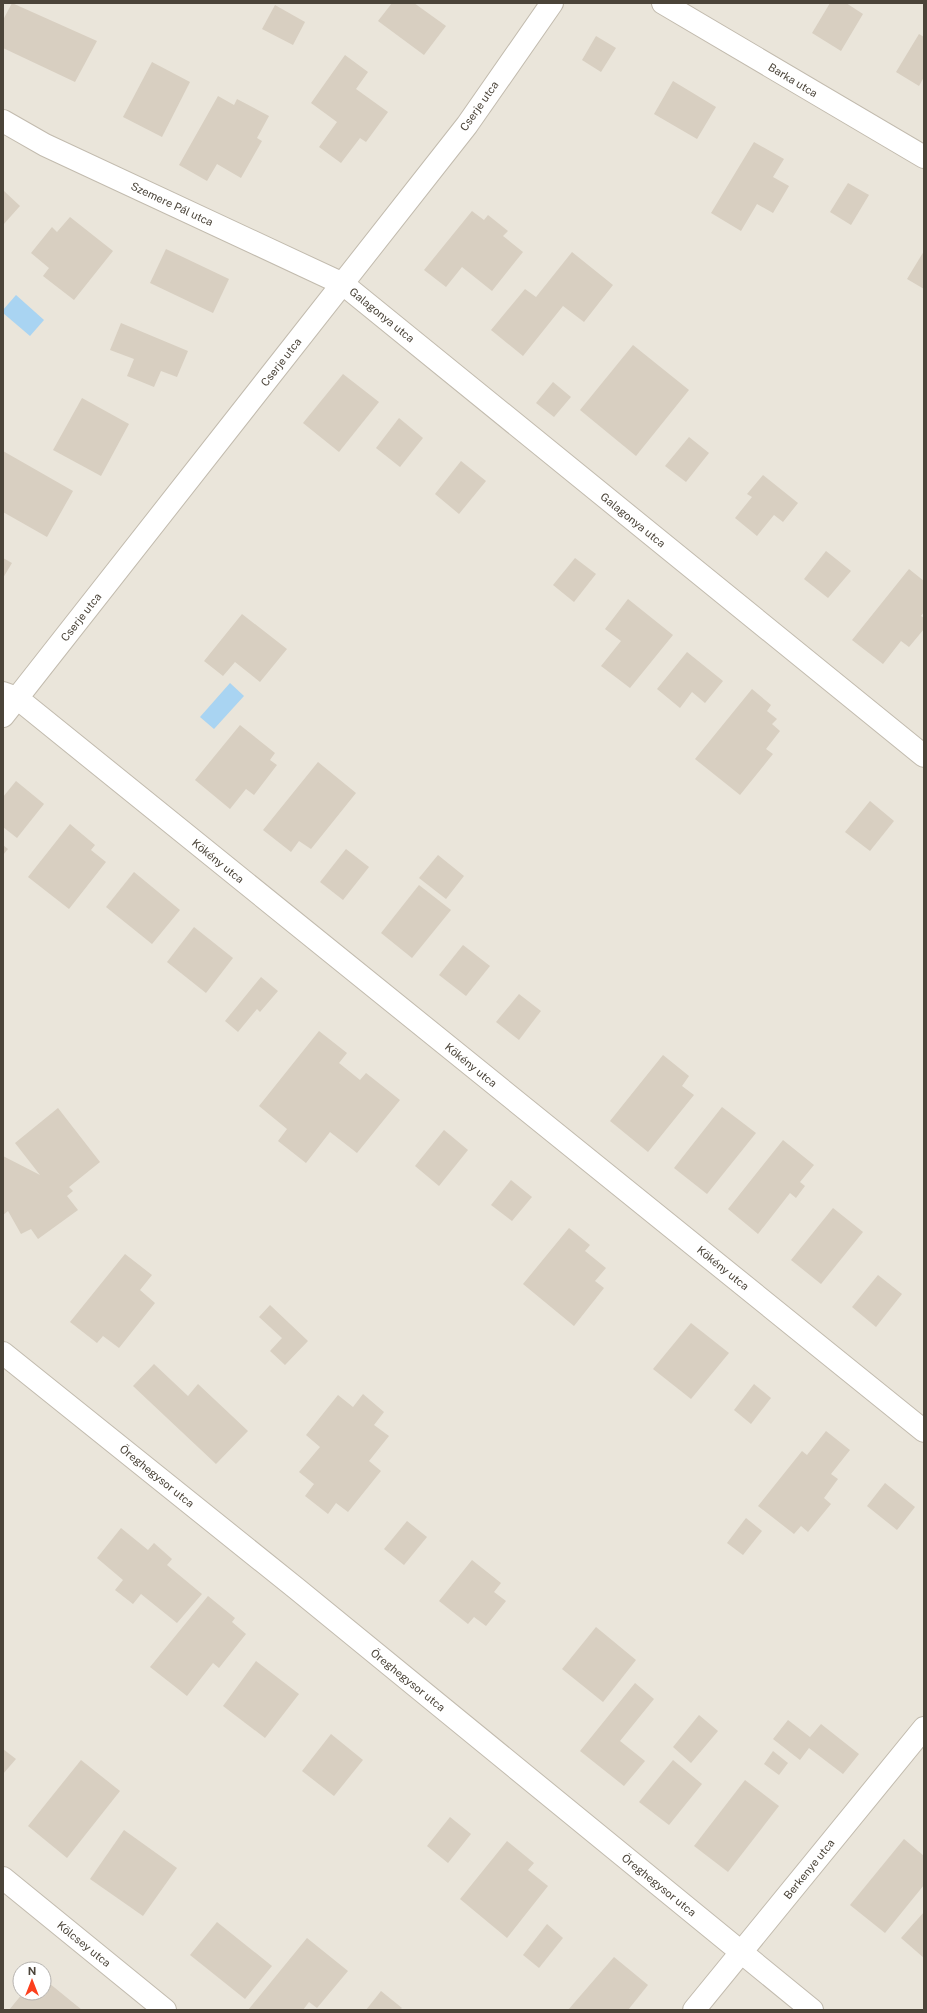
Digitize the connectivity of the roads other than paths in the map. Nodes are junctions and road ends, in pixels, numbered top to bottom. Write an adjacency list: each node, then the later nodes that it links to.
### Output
1 (552, 3): 5 (street, Cserje utca)
2 (662, 3): 4 (street, Barka utca)
3 (3, 121): 5 (street, Szemere Pál utca)
4 (924, 157)
5 (343, 284): 6 (street, Cserje utca); 8 (street, Galagonya utca)
6 (10, 696): 7 (street, Cserje utca); 10 (street, Kökény utca)
7 (3, 716)
8 (924, 756)
9 (3, 1353): 13 (street, Öreghegysor utca)
10 (924, 1431)
11 (924, 1728): 13 (street, Berkenye utca)
12 (3, 1878): 14 (street, Kölcsey utca)
13 (742, 1952): 15 (street, Berkenye utca); 16 (street, Öreghegysor utca)
14 (165, 2010)
15 (694, 2010)
16 (812, 2010)

